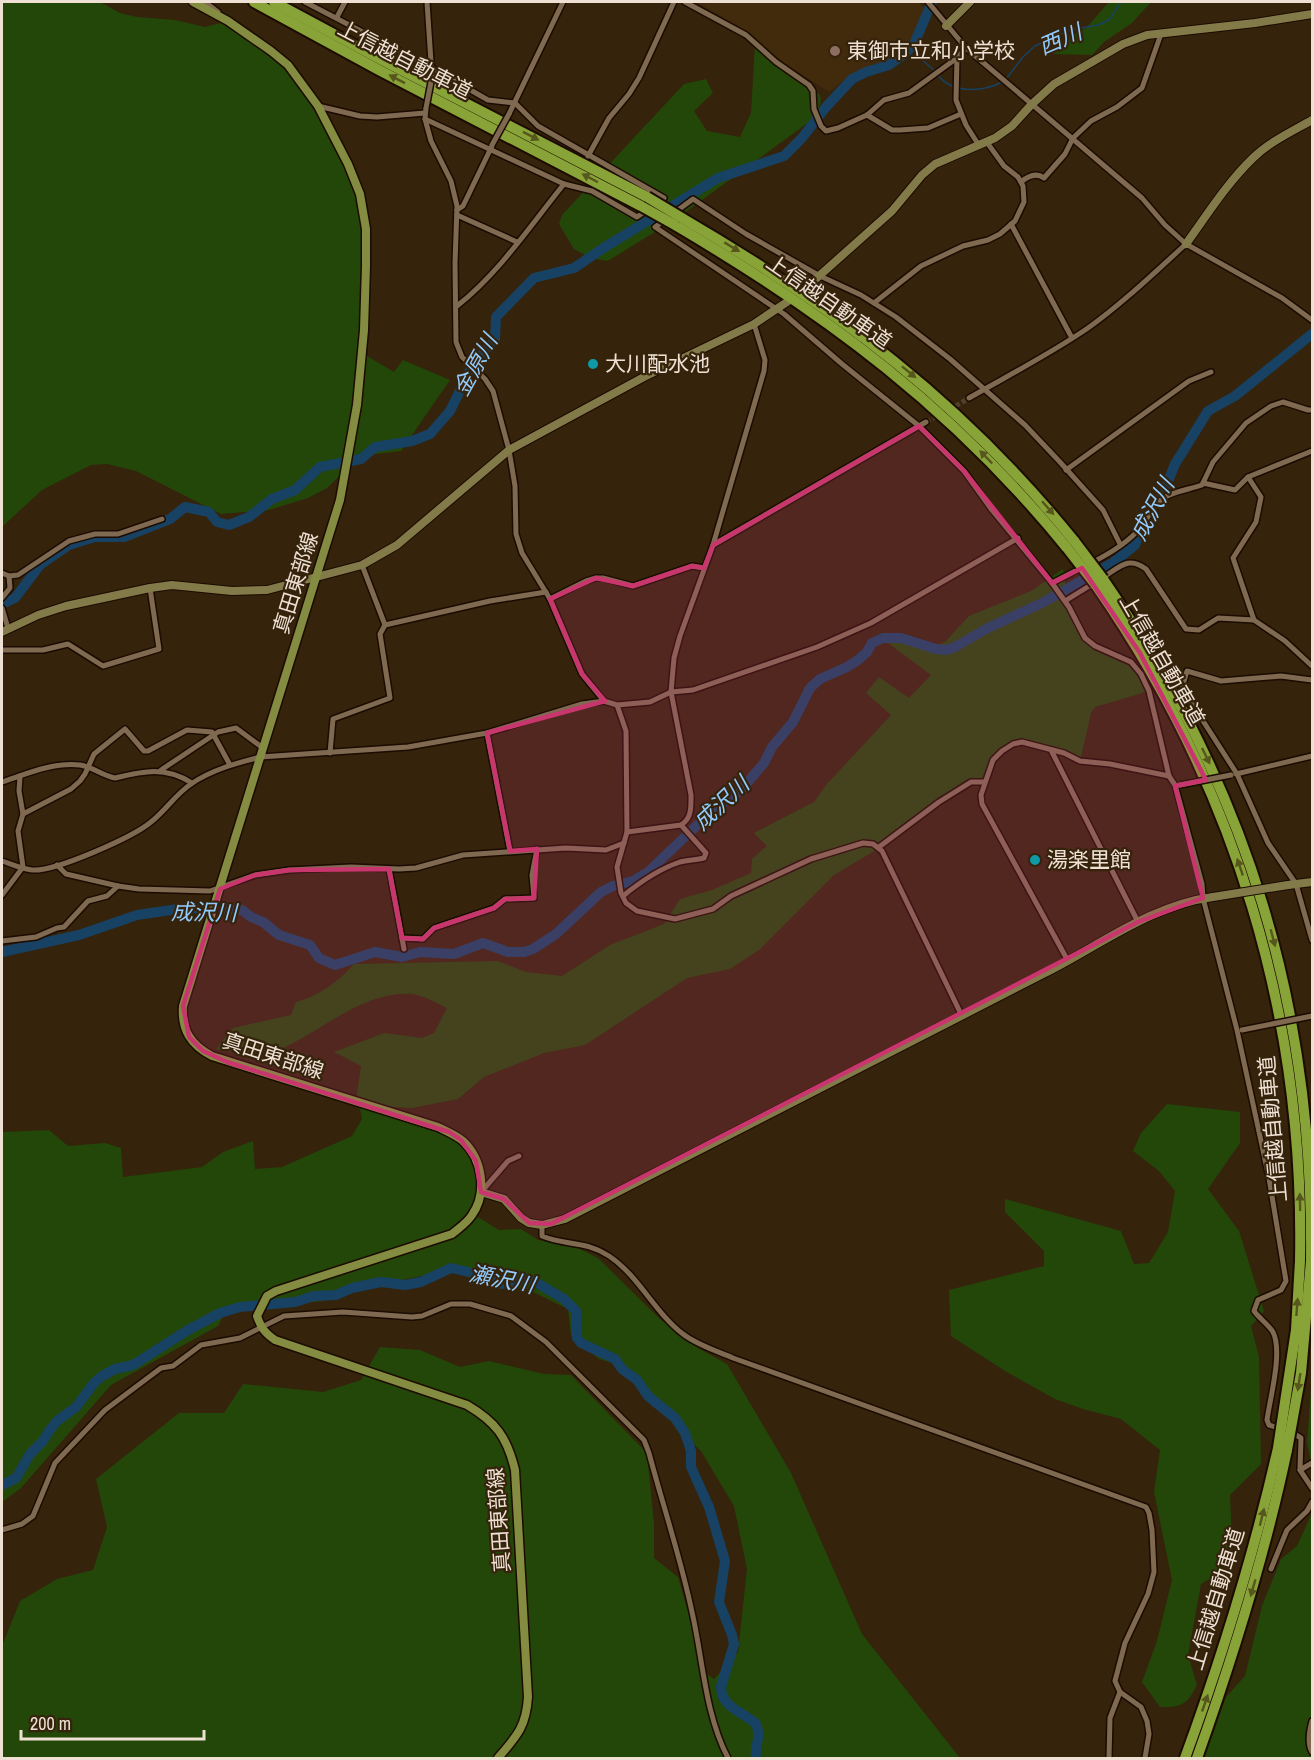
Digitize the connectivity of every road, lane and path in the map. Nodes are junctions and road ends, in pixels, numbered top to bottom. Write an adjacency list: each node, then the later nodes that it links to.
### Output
1 (193, 2): 15 (main road, 真田東部線)
2 (205, 2): 15 (street)
3 (254, 2): 34 (highway, 上信越自動車道, one-way to 3)
4 (274, 2): 34 (highway, 上信越自動車道, one-way to 34)
5 (305, 2): 14 (street)
6 (345, 2): 14 (street)
7 (427, 2): 20 (street)
8 (563, 2): 21 (street)
9 (674, 2): 31 (street)
10 (685, 2): 26 (street)
11 (928, 2): 16 (street)
12 (970, 2): 16 (street)
13 (1312, 14): 17 (street)
14 (337, 17): 20 (street)
15 (228, 21): 23 (main road, 真田東部線)
16 (946, 26): 18 (street)
17 (1161, 34): 22 (street); 28 (street)
18 (966, 48): 19 (street); 22 (street)
19 (957, 58): 25 (street); 26 (street)
20 (432, 68): 21 (street); 24 (street, bridge)
21 (515, 103): 30 (street, bridge); 31 (street)
22 (1031, 105): 28 (street); 29 (street)
23 (318, 106): 24 (street); 67 (main road, 真田東部線)
24 (425, 114): 30 (street); 35 (street)
25 (961, 114): 26 (street); 29 (street)
26 (867, 115)
27 (1312, 120): 38 (street)
28 (1073, 138): 32 (street); 38 (street)
29 (982, 143): 32 (street); 39 (street)
30 (491, 147): 33 (street); 35 (street)
31 (588, 156): 33 (street)
32 (1021, 182): 36 (street)
33 (564, 184): 37 (street)
34 (644, 201): 132 (highway, 上信越自動車道, bridge)
35 (457, 212): 37 (street); 43 (street)
36 (1011, 224): 42 (street); 47 (street)
37 (517, 242): 43 (street)
38 (1186, 244): 45 (street); 47 (street)
39 (820, 276): 40 (street); 42 (street); 44 (street)
40 (810, 284)
41 (787, 302): 44 (street)
42 (874, 303): 49 (street)
43 (457, 306): 54 (street)
44 (778, 309): 46 (street); 53 (street)
45 (1312, 320)
46 (754, 324): 54 (street); 62 (street)
47 (1072, 338): 49 (street)
48 (1211, 372): 56 (street)
49 (984, 390): 50 (street); 56 (street)
50 (969, 398)
51 (1312, 410): 58 (street)
52 (926, 422): 53 (street)
53 (919, 426): 60 (street); 62 (street)
54 (509, 450): 63 (street); 70 (street)
55 (1312, 451): 57 (street)
56 (1066, 470): 61 (street)
57 (1248, 477): 58 (street); 75 (street)
58 (1203, 483): 61 (street)
59 (162, 519): 66 (street)
60 (1018, 538): 68 (street); 81 (street)
61 (1120, 544): 68 (street)
62 (713, 545): 64 (street)
63 (362, 565): 67 (street); 76 (street)
64 (704, 568): 72 (street); 81 (street)
65 (2, 573): 66 (street)
66 (9, 576): 71 (street)
67 (317, 576): 69 (street); 86 (main road, 真田東部線)
68 (1052, 583): 73 (street)
69 (150, 588): 77 (street); 78 (street)
70 (546, 592): 72 (street); 76 (street)
71 (2, 598)
72 (550, 599): 82 (street)
73 (1065, 601): 75 (street); 96 (street)
74 (2, 608): 77 (street)
75 (1254, 620): 79 (street)
76 (385, 625): 88 (street)
77 (5, 630)
78 (2, 650)
79 (1312, 666)
80 (1312, 680): 94 (street)
81 (671, 692): 83 (street); 102 (street)
82 (604, 701): 83 (street); 84 (street)
83 (617, 705): 103 (street)
84 (487, 733): 88 (street); 107 (street)
85 (214, 735): 86 (street); 91 (street); 92 (street); 93 (street)
86 (263, 748): 90 (main road, 真田東部線)
87 (1051, 750): 96 (street); 98 (street); 119 (street)
88 (330, 753): 90 (street)
89 (1312, 756): 94 (street)
90 (260, 757): 91 (street); 115 (main road, 真田東部線)
91 (230, 765): 99 (street)
92 (88, 767): 93 (street); 95 (street); 101 (street)
93 (159, 771): 99 (street)
94 (1234, 775): 100 (street, bridge); 113 (street)
95 (20, 776): 97 (street); 101 (street)
96 (1169, 776): 100 (street)
97 (2, 782)
98 (985, 782): 105 (street); 124 (street)
99 (192, 783): 109 (street)
100 (1177, 785): 118 (street)
101 (23, 814): 110 (street)
102 (681, 825): 103 (street); 117 (street)
103 (627, 832): 104 (street)
104 (624, 843): 106 (street); 117 (street)
105 (879, 847): 117 (street); 125 (street)
106 (537, 849): 107 (street); 120 (street)
107 (510, 851): 111 (street)
108 (2, 861): 110 (street)
109 (57, 865): 110 (street); 114 (street)
110 (23, 867): 116 (street)
111 (389, 869): 115 (street); 120 (street)
112 (1312, 882): 113 (street)
113 (1292, 885): 118 (street, bridge); 121 (street)
114 (118, 886): 115 (street); 122 (street)
115 (220, 889): 129 (main road, 真田東部線)
116 (2, 895)
117 (623, 896)
118 (1203, 898): 119 (street); 127 (street)
119 (1138, 922): 124 (street)
120 (402, 938): 123 (street)
121 (1312, 940)
122 (2, 941)
123 (404, 949)
124 (1068, 962): 125 (street)
125 (961, 1014): 130 (street)
126 (1312, 1016): 127 (street, bridge)
127 (1240, 1030): 134 (street)
128 (519, 1155): 129 (street)
129 (481, 1192): 130 (street); 131 (main road)
130 (542, 1225): 139 (street)
131 (261, 1327): 137 (street); 142 (main road, 真田東部線); 143 (street)
132 (1283, 1449): 146 (highway, 上信越自動車道, one-way to 132); 147 (highway, 上信越自動車道, one-way to 147)
133 (1312, 1463): 134 (street)
134 (1300, 1470): 135 (street)
135 (1312, 1488)
136 (1312, 1502): 138 (street)
137 (2, 1530)
138 (1271, 1569)
139 (1120, 1692): 144 (street); 145 (street)
140 (1312, 1722): 141 (street)
141 (1312, 1752)
142 (498, 1758)
143 (728, 1758)
144 (1109, 1758)
145 (1145, 1758)
146 (1185, 1758)
147 (1197, 1758)

